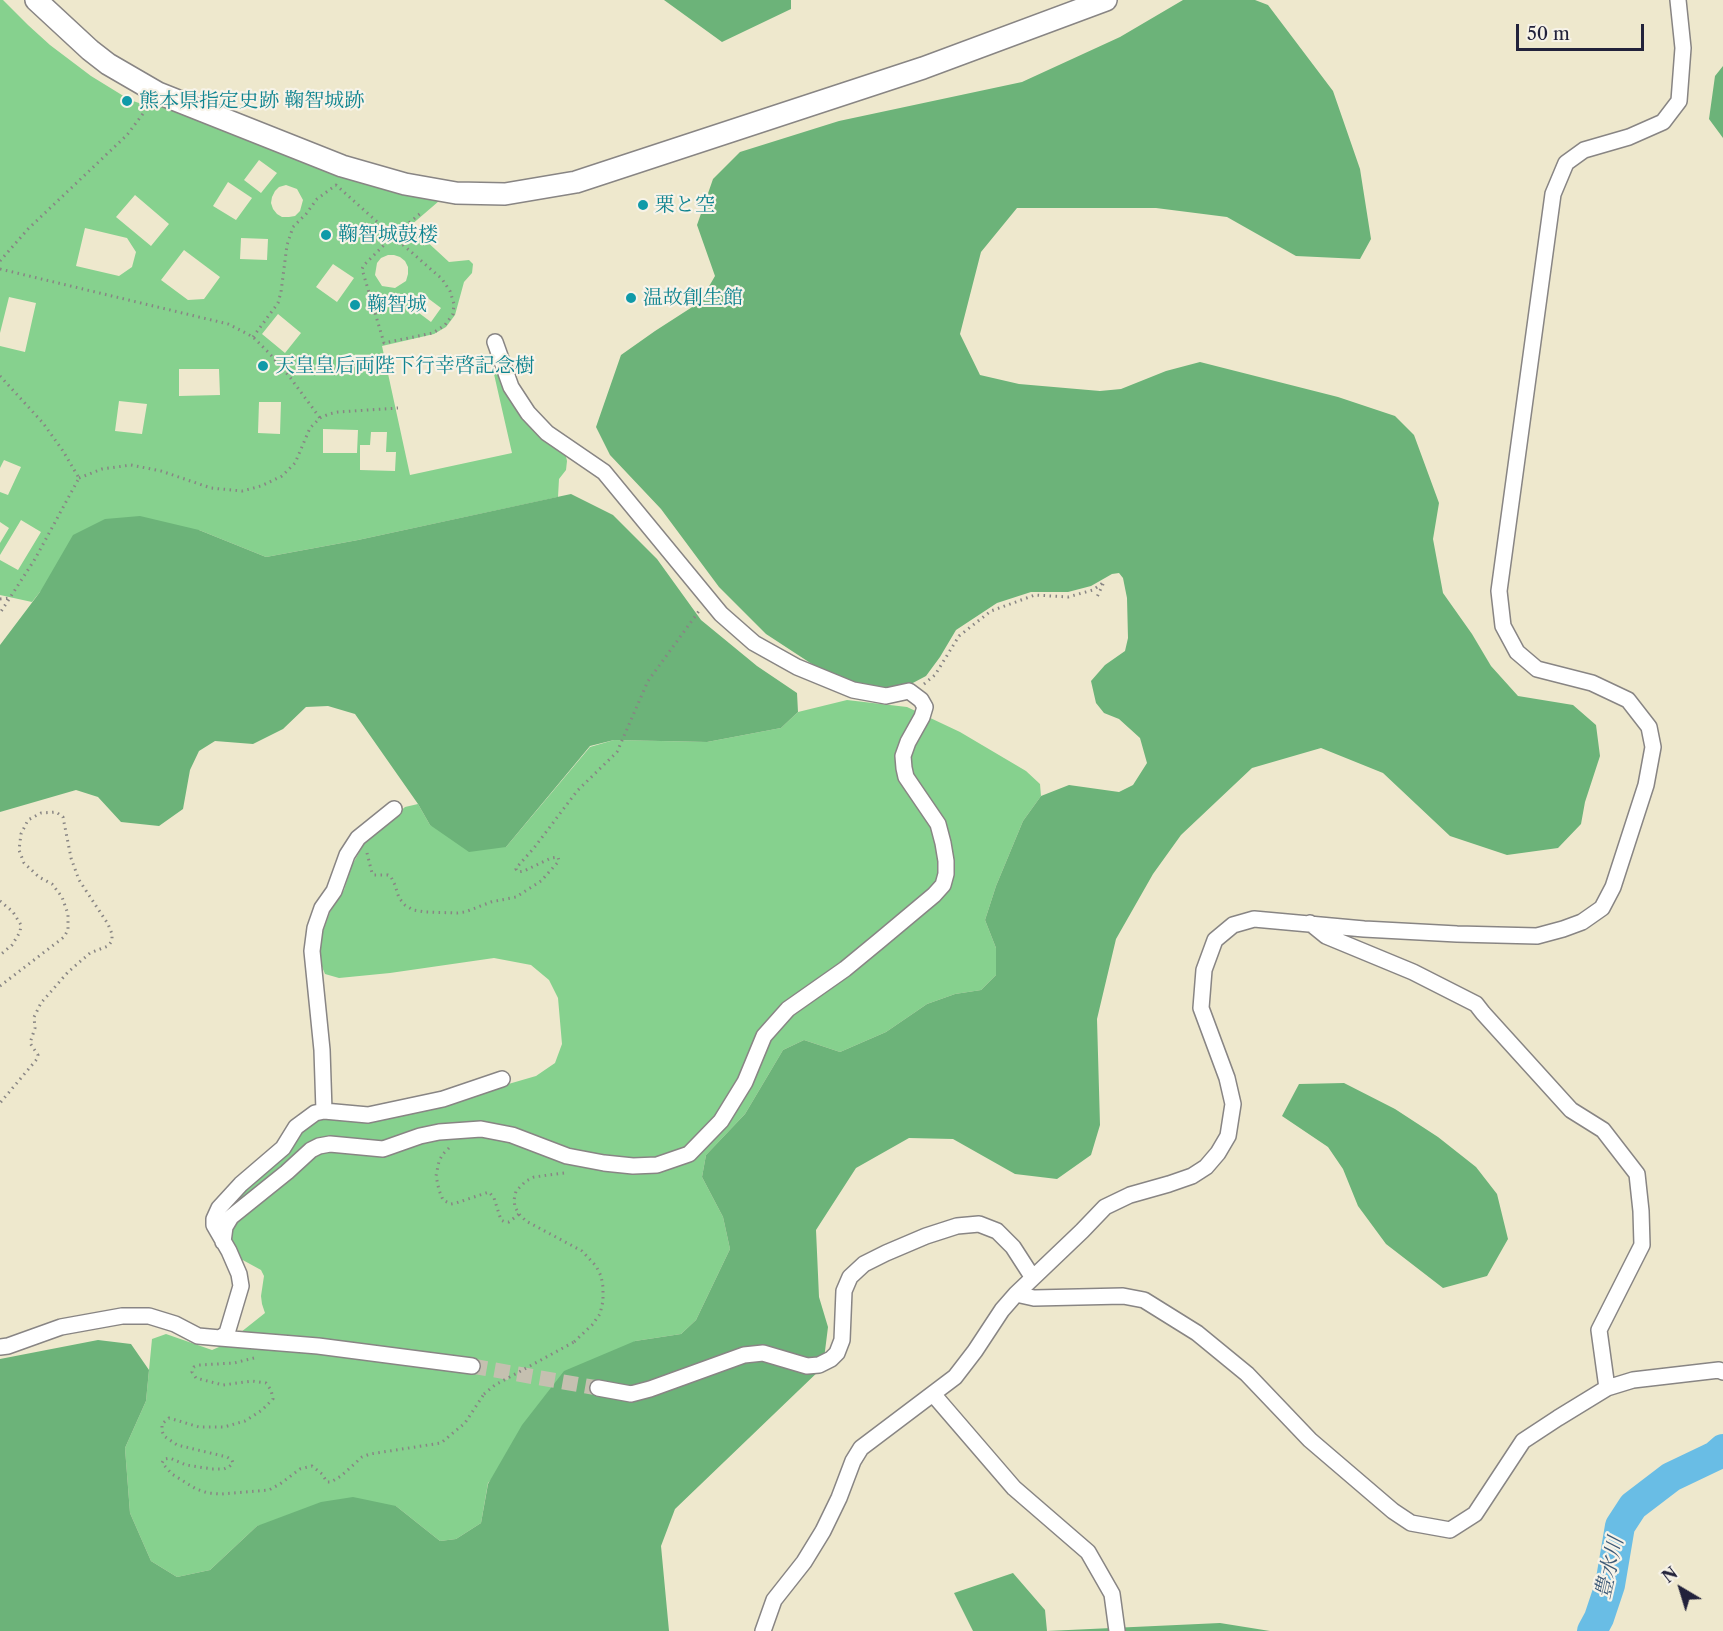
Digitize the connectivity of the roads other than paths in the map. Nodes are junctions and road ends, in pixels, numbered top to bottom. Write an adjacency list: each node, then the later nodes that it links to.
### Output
1 (36, 0): 2 (street)
2 (1106, 0)
3 (1678, 0): 6 (street)
4 (495, 342): 9 (street)
5 (394, 809): 8 (street)
6 (1310, 923): 10 (street); 17 (street)
7 (502, 1079): 8 (street)
8 (324, 1111): 9 (street)
9 (223, 1242): 12 (street)
10 (1033, 1278): 11 (street); 16 (street)
11 (1016, 1294): 17 (street); 18 (street)
12 (220, 1338): 13 (street); 14 (street)
13 (0, 1347)
14 (472, 1366)
15 (1723, 1372): 17 (street)
16 (598, 1388)
17 (1607, 1388)
18 (933, 1394): 19 (street); 20 (street)
19 (763, 1631)
20 (1118, 1631)

